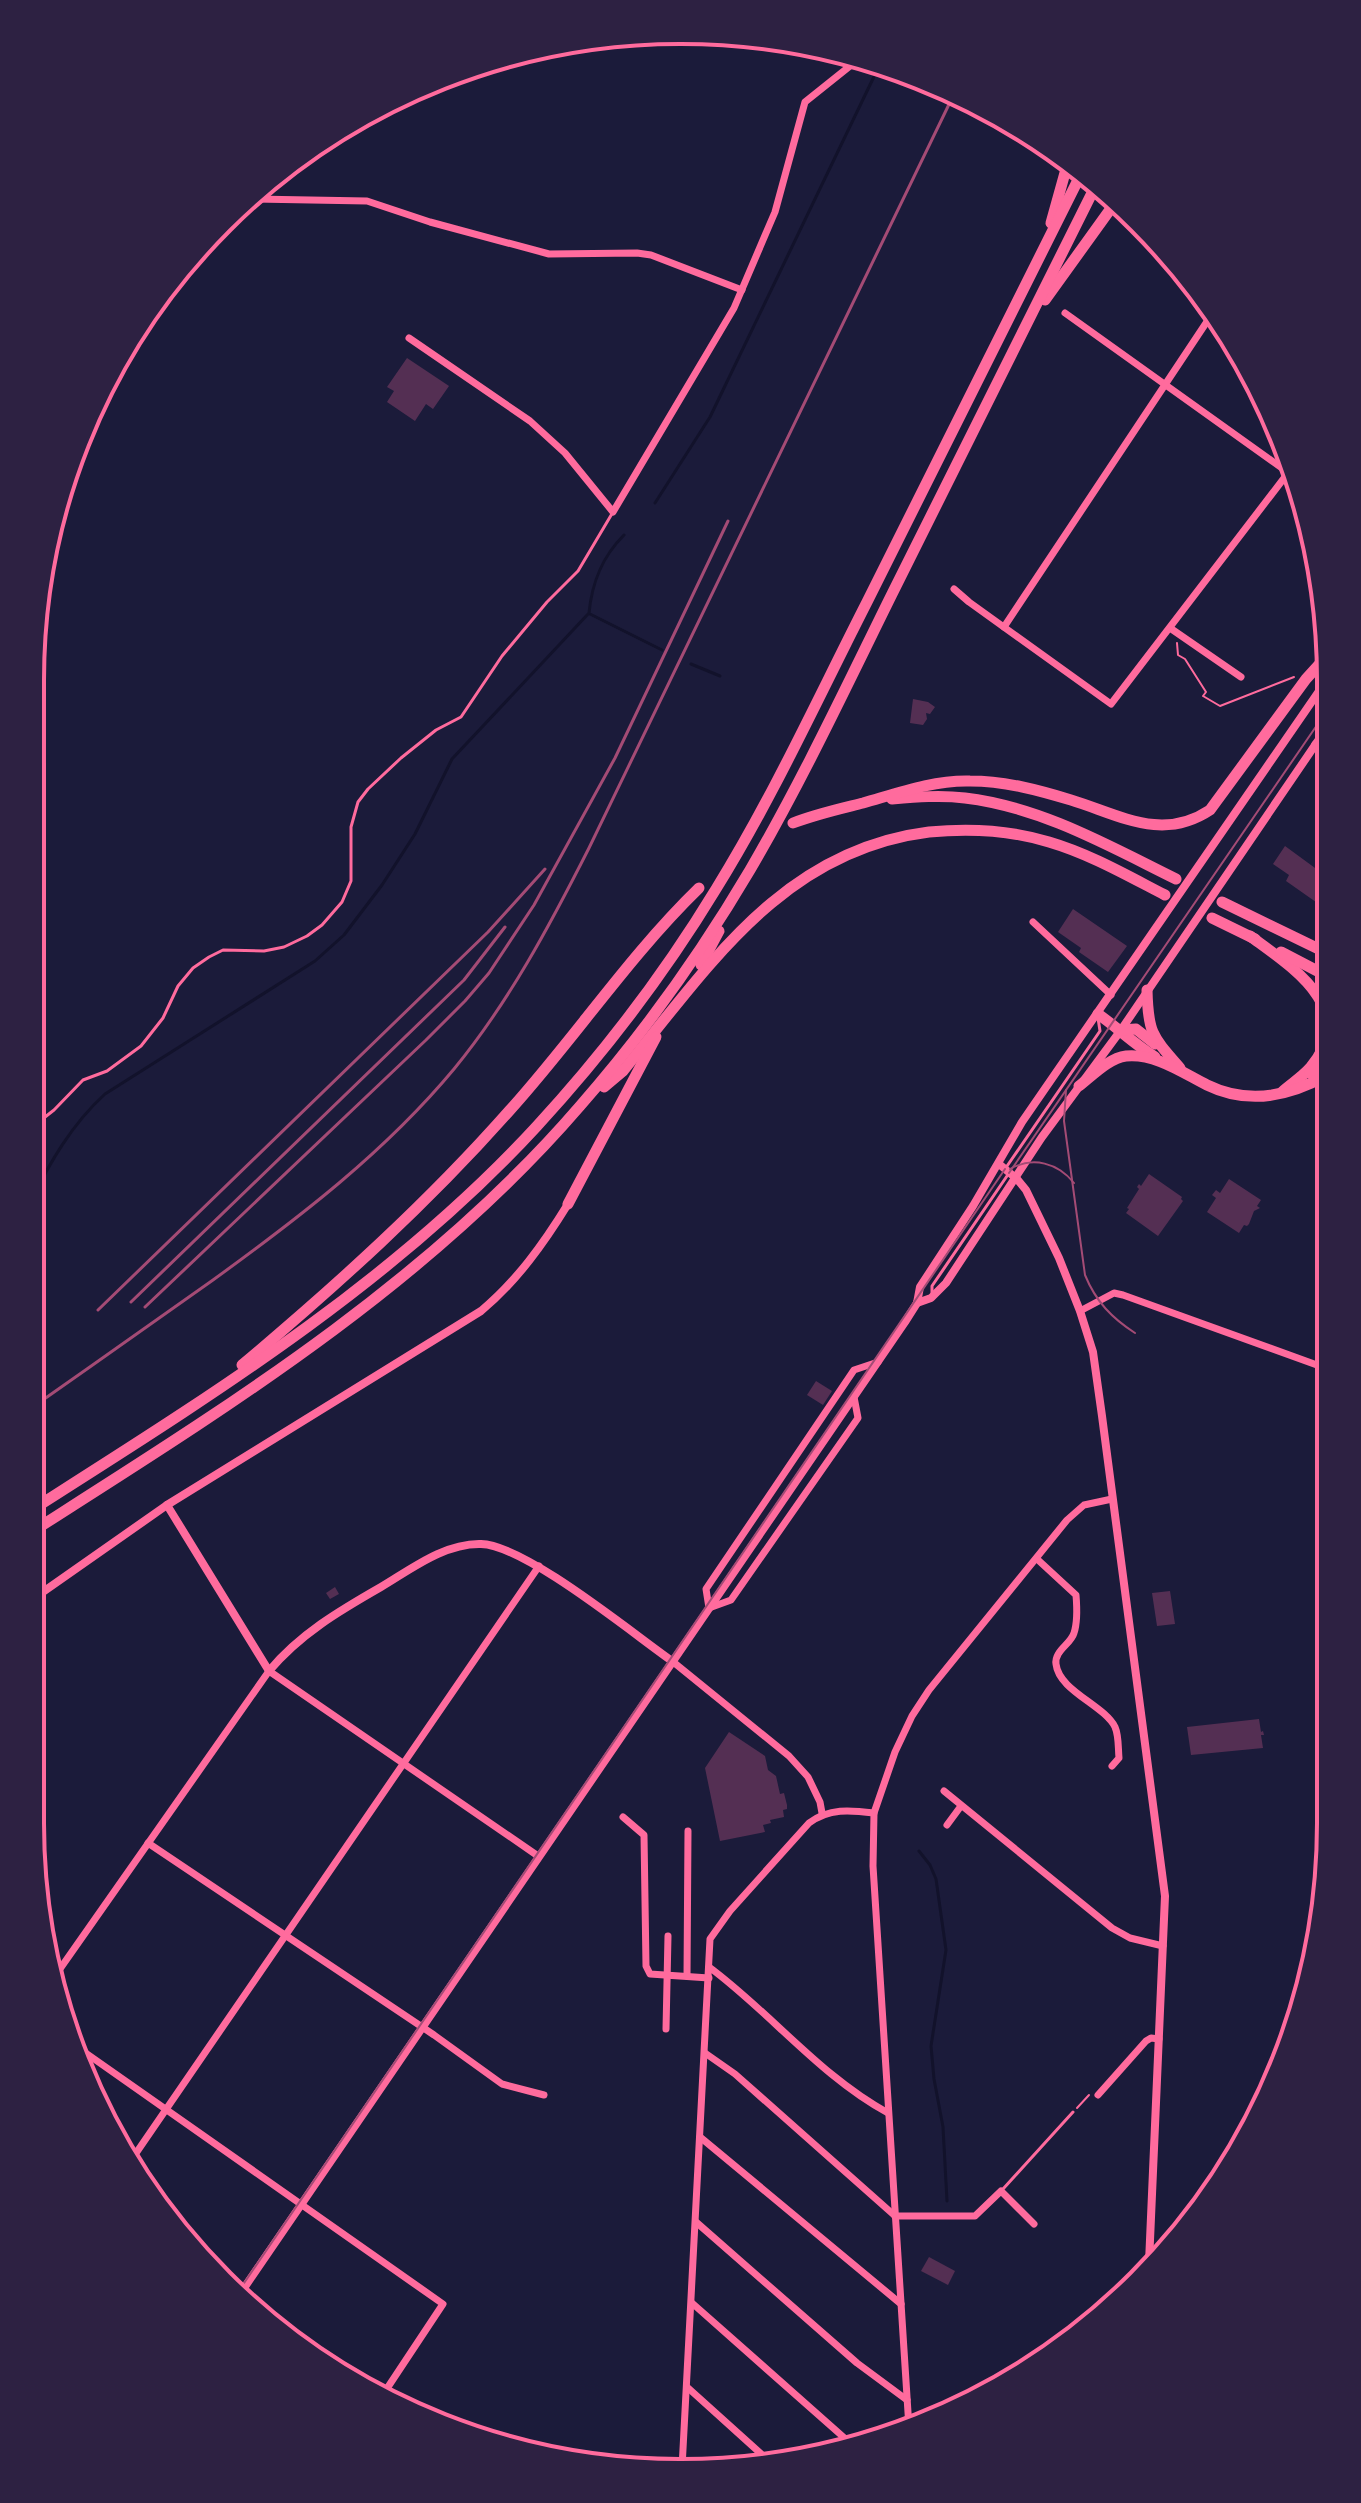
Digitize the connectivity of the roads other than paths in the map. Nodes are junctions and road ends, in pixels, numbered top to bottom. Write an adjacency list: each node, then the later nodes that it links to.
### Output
1 (849, 67): 8 (street)
2 (1065, 174): 7 (highway)
3 (1077, 183): 7 (highway)
4 (1091, 195): 10 (highway)
5 (264, 199): 8 (street)
6 (1110, 211): 10 (highway)
7 (1044, 248): 59 (highway)
8 (742, 290): 16 (street)
9 (1065, 313): 13 (street)
10 (1028, 322): 29 (highway)
11 (1206, 322): 13 (street)
12 (409, 338): 16 (street)
13 (1165, 384): 14 (street); 18 (street)
14 (1278, 463)
15 (1284, 481): 19 (street)
16 (613, 512): 51 (lane)
17 (954, 589): 18 (street)
18 (1004, 627): 19 (street)
19 (1170, 628): 21 (street)
20 (1317, 667): 25 (highway)
21 (1241, 677)
22 (1317, 694): 39 (street)
23 (1317, 741): 24 (street)
24 (1315, 744): 37 (street)
25 (859, 804): 26 (highway); 27 (highway)
26 (793, 823)
27 (1176, 879)
28 (699, 888): 59 (highway)
29 (735, 895): 40 (highway); 50 (highway)
30 (1165, 895): 40 (highway)
31 (1222, 902): 35 (highway)
32 (1212, 918): 34 (highway)
33 (1033, 922): 39 (street)
34 (1250, 936): 36 (highway); 38 (highway)
35 (1317, 948)
36 (1317, 971)
37 (1147, 990): 42 (street); 44 (highway)
38 (1317, 993)
39 (1111, 995): 41 (street)
40 (672, 1011): 50 (highway); 53 (highway)
41 (1098, 1014): 42 (highway); 52 (street)
42 (1121, 1030): 44 (highway); 48 (street)
43 (1317, 1057): 46 (highway)
44 (1167, 1059): 48 (highway); 49 (highway)
45 (1317, 1069): 46 (highway)
46 (1295, 1081): 49 (highway)
47 (1317, 1081): 49 (highway)
48 (1079, 1086): 52 (street)
49 (1282, 1092)
50 (579, 1108): 63 (highway)
51 (44, 1118)
52 (1007, 1171): 54 (street); 54 (street); 55 (street)
53 (568, 1204): 62 (street)
54 (917, 1303): 56 (street)
55 (1080, 1311): 57 (street); 60 (street)
56 (878, 1362): 58 (street); 67 (street)
57 (1317, 1365)
58 (854, 1397): 67 (street); 67 (street)
59 (196, 1404): 61 (highway)
60 (1112, 1499): 64 (street); 83 (street)
61 (44, 1502)
62 (167, 1505): 66 (street); 69 (street)
63 (44, 1524)
64 (1037, 1559): 71 (street); 75 (street)
65 (539, 1566): 68 (street); 69 (street); 70 (street)
66 (44, 1591)
67 (709, 1608): 68 (street)
68 (672, 1661): 74 (street); 80 (street)
69 (269, 1671): 70 (street); 79 (street)
70 (404, 1764): 80 (street); 81 (street)
71 (1112, 1766)
72 (944, 1791): 73 (street)
73 (961, 1806): 77 (street); 83 (street)
74 (822, 1813): 75 (street); 85 (street)
75 (874, 1813): 98 (street)
76 (623, 1817): 86 (street)
77 (947, 1825)
78 (688, 1831): 87 (street)
79 (148, 1843): 81 (street); 84 (street)
80 (538, 1856): 89 (street)
81 (286, 1936): 89 (street); 96 (street)
82 (668, 1936): 86 (street)
83 (1163, 1946): 91 (street)
84 (61, 1967)
85 (709, 1967): 88 (street); 98 (street)
86 (666, 1976): 87 (street); 90 (street)
87 (687, 1976): 88 (street)
88 (709, 1978): 92 (street)
89 (421, 2028): 94 (street); 102 (street)
90 (666, 2029)
91 (1159, 2039): 95 (street); 106 (street)
92 (705, 2053): 99 (street); 103 (street)
93 (88, 2054): 96 (street)
94 (544, 2095)
95 (1098, 2095)
96 (167, 2109): 100 (street); 102 (street)
97 (1073, 2112): 101 (lane)
98 (888, 2113): 103 (street)
99 (700, 2137): 104 (street); 109 (street)
100 (136, 2153)
101 (1001, 2191): 103 (street); 105 (street)
102 (301, 2204): 107 (street); 110 (street)
103 (895, 2216): 109 (street)
104 (696, 2222): 108 (street); 112 (street)
105 (1034, 2224)
106 (1149, 2253)
107 (245, 2287)
108 (692, 2303): 111 (street); 114 (street)
109 (901, 2304): 112 (street)
110 (388, 2387)
111 (687, 2387): 115 (street); 116 (street)
112 (907, 2400): 113 (street)
113 (908, 2417)
114 (844, 2437)
115 (762, 2454)
116 (683, 2459)

